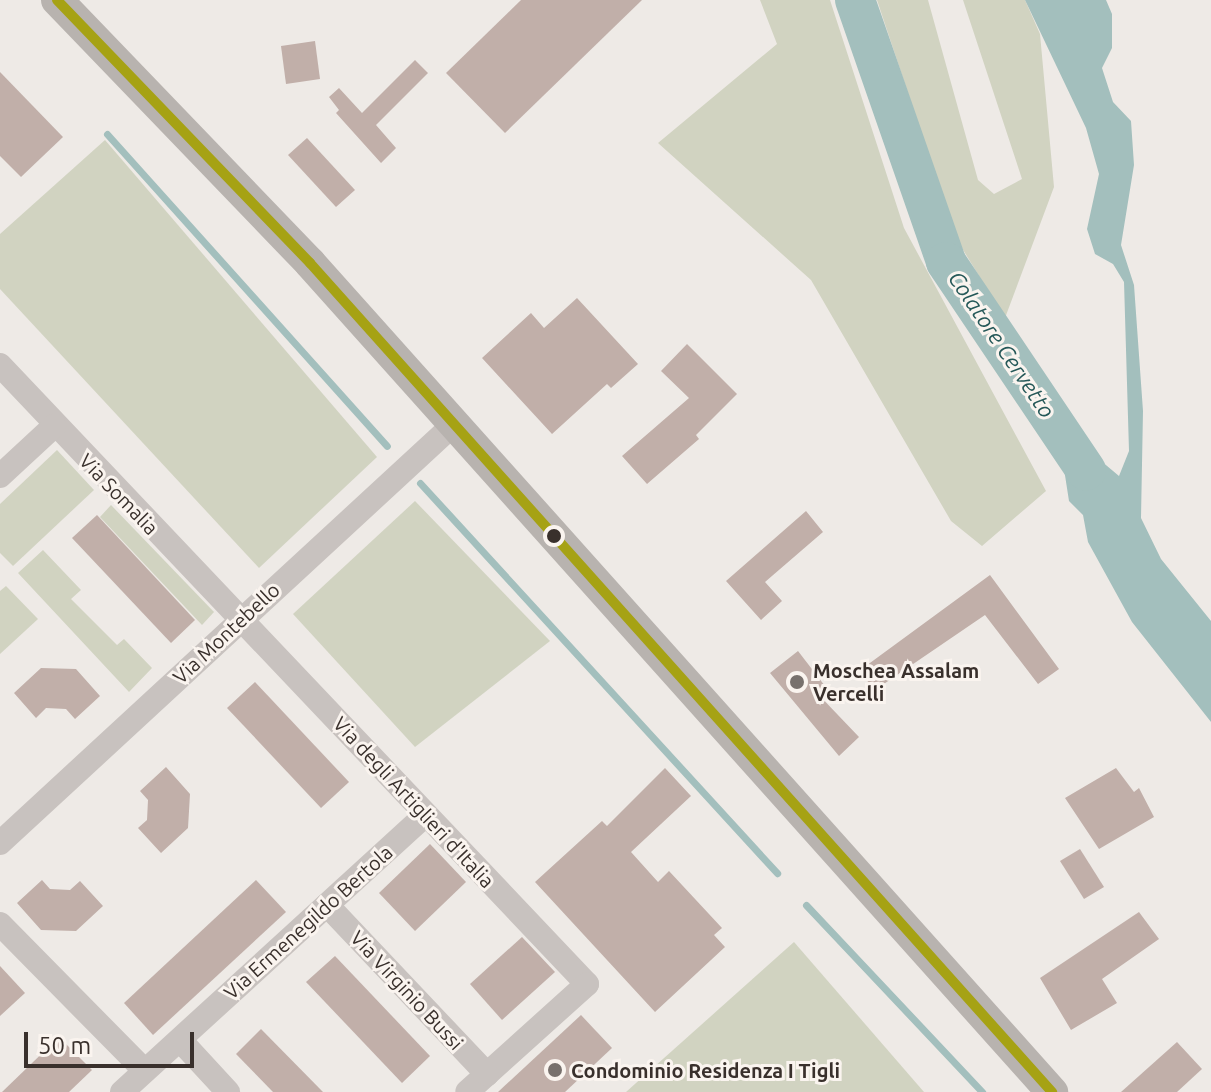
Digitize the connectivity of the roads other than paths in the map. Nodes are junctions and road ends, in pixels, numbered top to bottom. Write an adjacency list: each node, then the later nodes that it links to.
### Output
1 (57, 0): 3 (main road)
2 (0, 365): 4 (street, Via Somalia)
3 (453, 425): 6 (street, Via Montebello); 17 (main road)
4 (54, 426): 5 (street); 6 (street, Via Somalia)
5 (0, 476)
6 (242, 619): 7 (street, Via degli Artiglieri d'Italia); 8 (street, Via Montebello)
7 (423, 817): 9 (street, Via Ermenegildo Bertola); 13 (street, Via degli Artiglieri d'Italia)
8 (0, 843)
9 (327, 905): 11 (street, Via Ermenegildo Bertola); 13 (street, Via Virginio Bussi)
10 (0, 924): 12 (street)
11 (180, 1040): 12 (street, Via Ermenegildo Bertola); 15 (street)
12 (145, 1071): 14 (street, Via Ermenegildo Bertola)
13 (487, 1074): 16 (street)
14 (122, 1092)
15 (228, 1092)
16 (467, 1092)
17 (1052, 1092)

